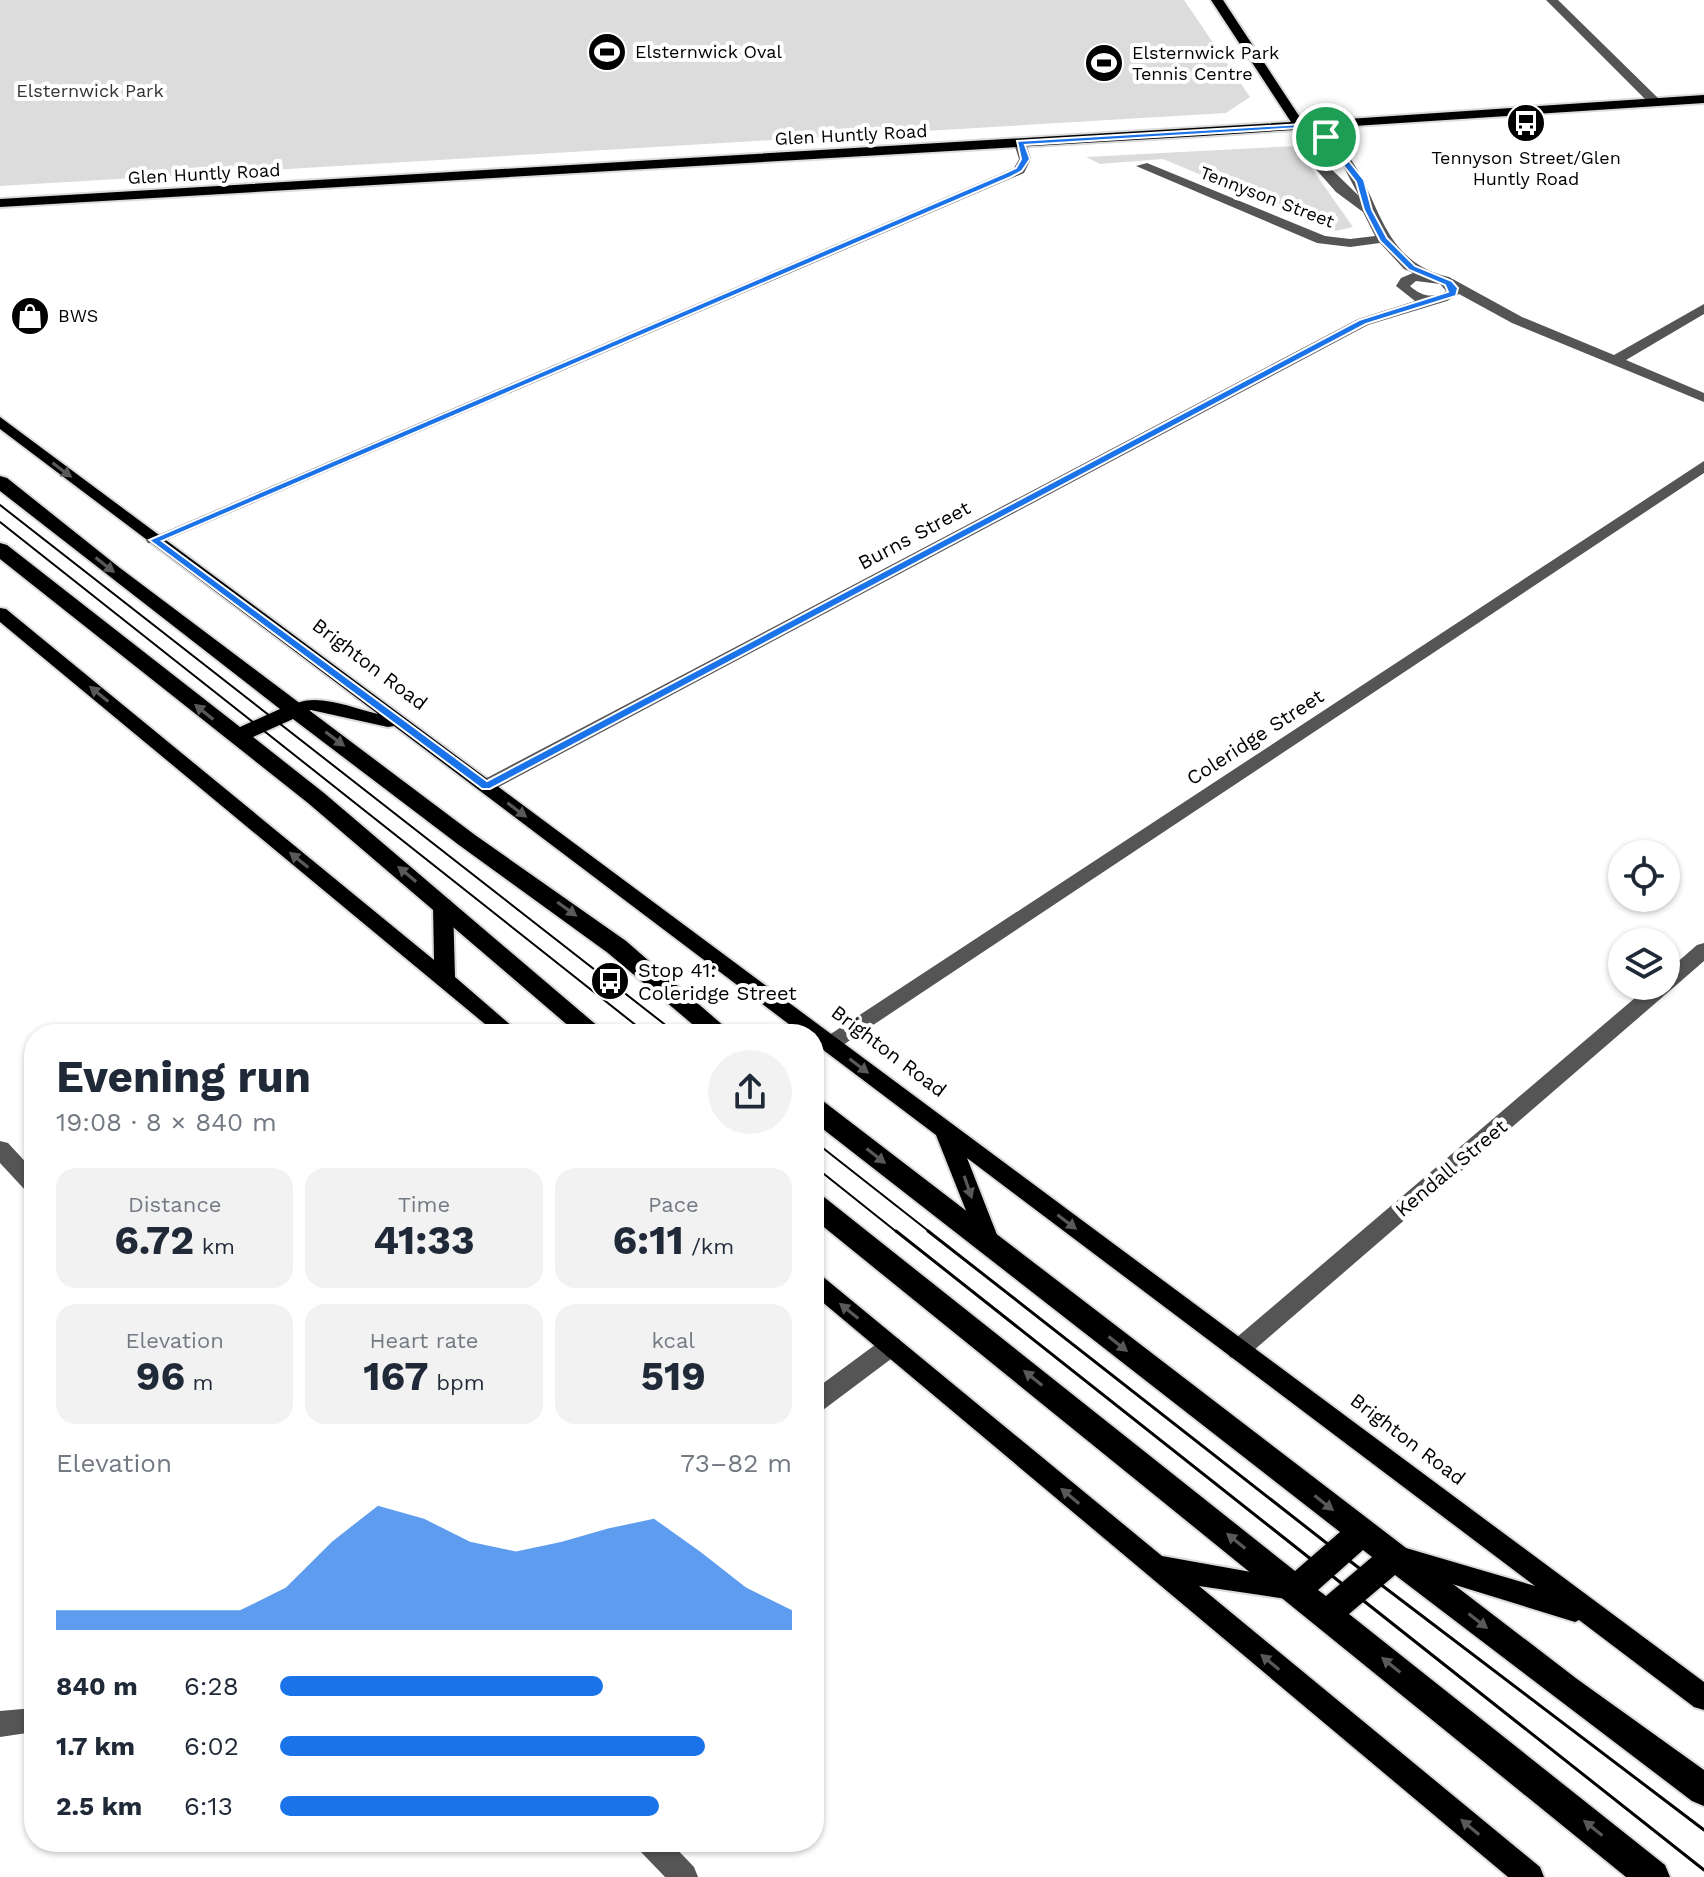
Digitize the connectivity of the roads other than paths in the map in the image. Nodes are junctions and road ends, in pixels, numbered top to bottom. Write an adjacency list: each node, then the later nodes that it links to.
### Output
1 (1217, 0): 5 (main road)
2 (1552, 0): 4 (street)
3 (1704, 99): 4 (main road, Glen Huntly Road)
4 (1655, 102): 5 (main road, Glen Huntly Road)
5 (1300, 126): 6 (main road, Glen Huntly Road); 9 (street); 9 (street)
6 (1020, 143): 8 (main road, Glen Huntly Road); 23 (street)
7 (1142, 166): 10 (street, Tennyson Street)
8 (0, 203)
9 (1368, 210): 10 (street)
10 (1383, 239): 11 (street); 13 (street)
11 (1432, 277): 12 (street); 13 (street)
12 (1449, 283): 14 (street); 16 (street)
13 (1403, 285): 14 (street); 17 (street, Burns Street)
14 (1436, 300): 16 (street); 17 (street, Burns Street)
15 (1704, 308): 18 (street)
16 (1517, 320): 18 (street)
17 (1363, 322): 29 (street, Burns Street)
18 (1614, 361): 19 (street)
19 (1704, 398)
20 (0, 422): 23 (main road, Brighton Road, one-way to 23)
21 (1704, 466): 40 (street, Coleridge Street)
22 (0, 482): 26 (highway, one-way to 26)
23 (154, 540): 27 (main road, Brighton Road)
24 (0, 549): 28 (highway, one-way to 24)
25 (0, 613): 33 (main road, one-way to 25)
26 (296, 710): 27 (main road); 28 (highway); 37 (highway, one-way to 37)
27 (404, 727): 29 (main road, Brighton Road)
28 (235, 737): 30 (highway, one-way to 28)
29 (486, 786): 38 (main road, Brighton Road, one-way to 38)
30 (443, 905): 33 (main road); 36 (highway)
31 (1704, 950): 32 (street, Kendall Street)
32 (1680, 970)
33 (445, 979): 35 (main road)
34 (1645, 1000): 49 (street, Kendall Street)
35 (499, 1024)
36 (582, 1024)
37 (708, 1024)
38 (803, 1024)
39 (824, 1040): 40 (main road, Brighton Road, one-way to 40)
40 (830, 1044): 42 (main road, Brighton Road, one-way to 42)
41 (824, 1116): 46 (highway, one-way to 46)
42 (944, 1130): 46 (main road, one-way to 46); 49 (main road, Brighton Road, one-way to 49)
43 (0, 1149): 44 (street)
44 (24, 1174)
45 (824, 1212): 54 (highway, one-way to 45)
46 (990, 1245): 51 (highway, one-way to 51)
47 (824, 1290): 48 (main road, one-way to 47)
48 (891, 1346): 50 (street); 53 (main road, one-way to 48)
49 (1238, 1350): 56 (main road, Brighton Road)
50 (824, 1396)
51 (1362, 1532): 52 (highway); 54 (highway)
52 (1395, 1556): 55 (highway); 56 (main road); 60 (highway, one-way to 60)
53 (1149, 1562): 54 (main road); 63 (main road, one-way to 53)
54 (1297, 1589): 55 (highway)
55 (1327, 1614): 64 (highway, one-way to 55)
56 (1594, 1616): 57 (main road, Brighton Road)
57 (1704, 1698)
58 (24, 1721): 59 (street)
59 (0, 1724)
60 (1704, 1790)
61 (660, 1852): 62 (street)
62 (684, 1877)
63 (1530, 1877)
64 (1653, 1877)

